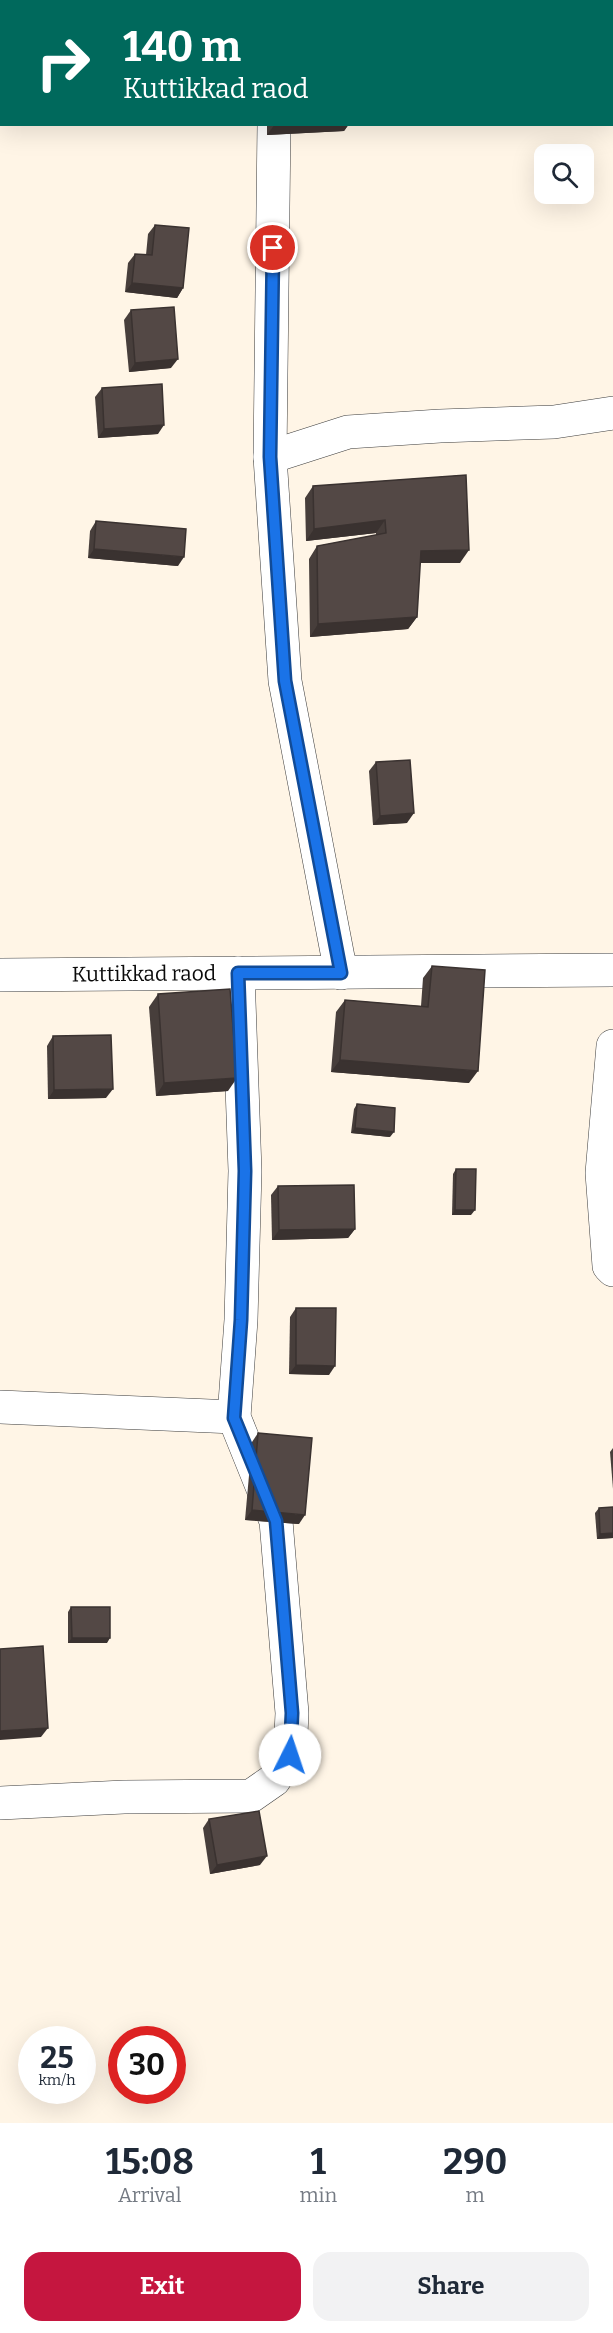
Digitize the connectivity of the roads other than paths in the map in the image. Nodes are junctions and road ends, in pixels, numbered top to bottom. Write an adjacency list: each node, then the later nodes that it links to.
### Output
1 (274, 126): 3 (street)
2 (613, 414): 3 (street)
3 (270, 457): 6 (street)
4 (613, 970): 6 (street, Kuttikkad raod)
5 (238, 973): 6 (street, Kuttikkad raod); 7 (street, Kuttikkad raod); 11 (street)
6 (341, 973)
7 (0, 975)
8 (613, 1046): 9 (street)
9 (613, 1270)
10 (0, 1407): 11 (street)
11 (234, 1418): 12 (street)
12 (0, 1803)

